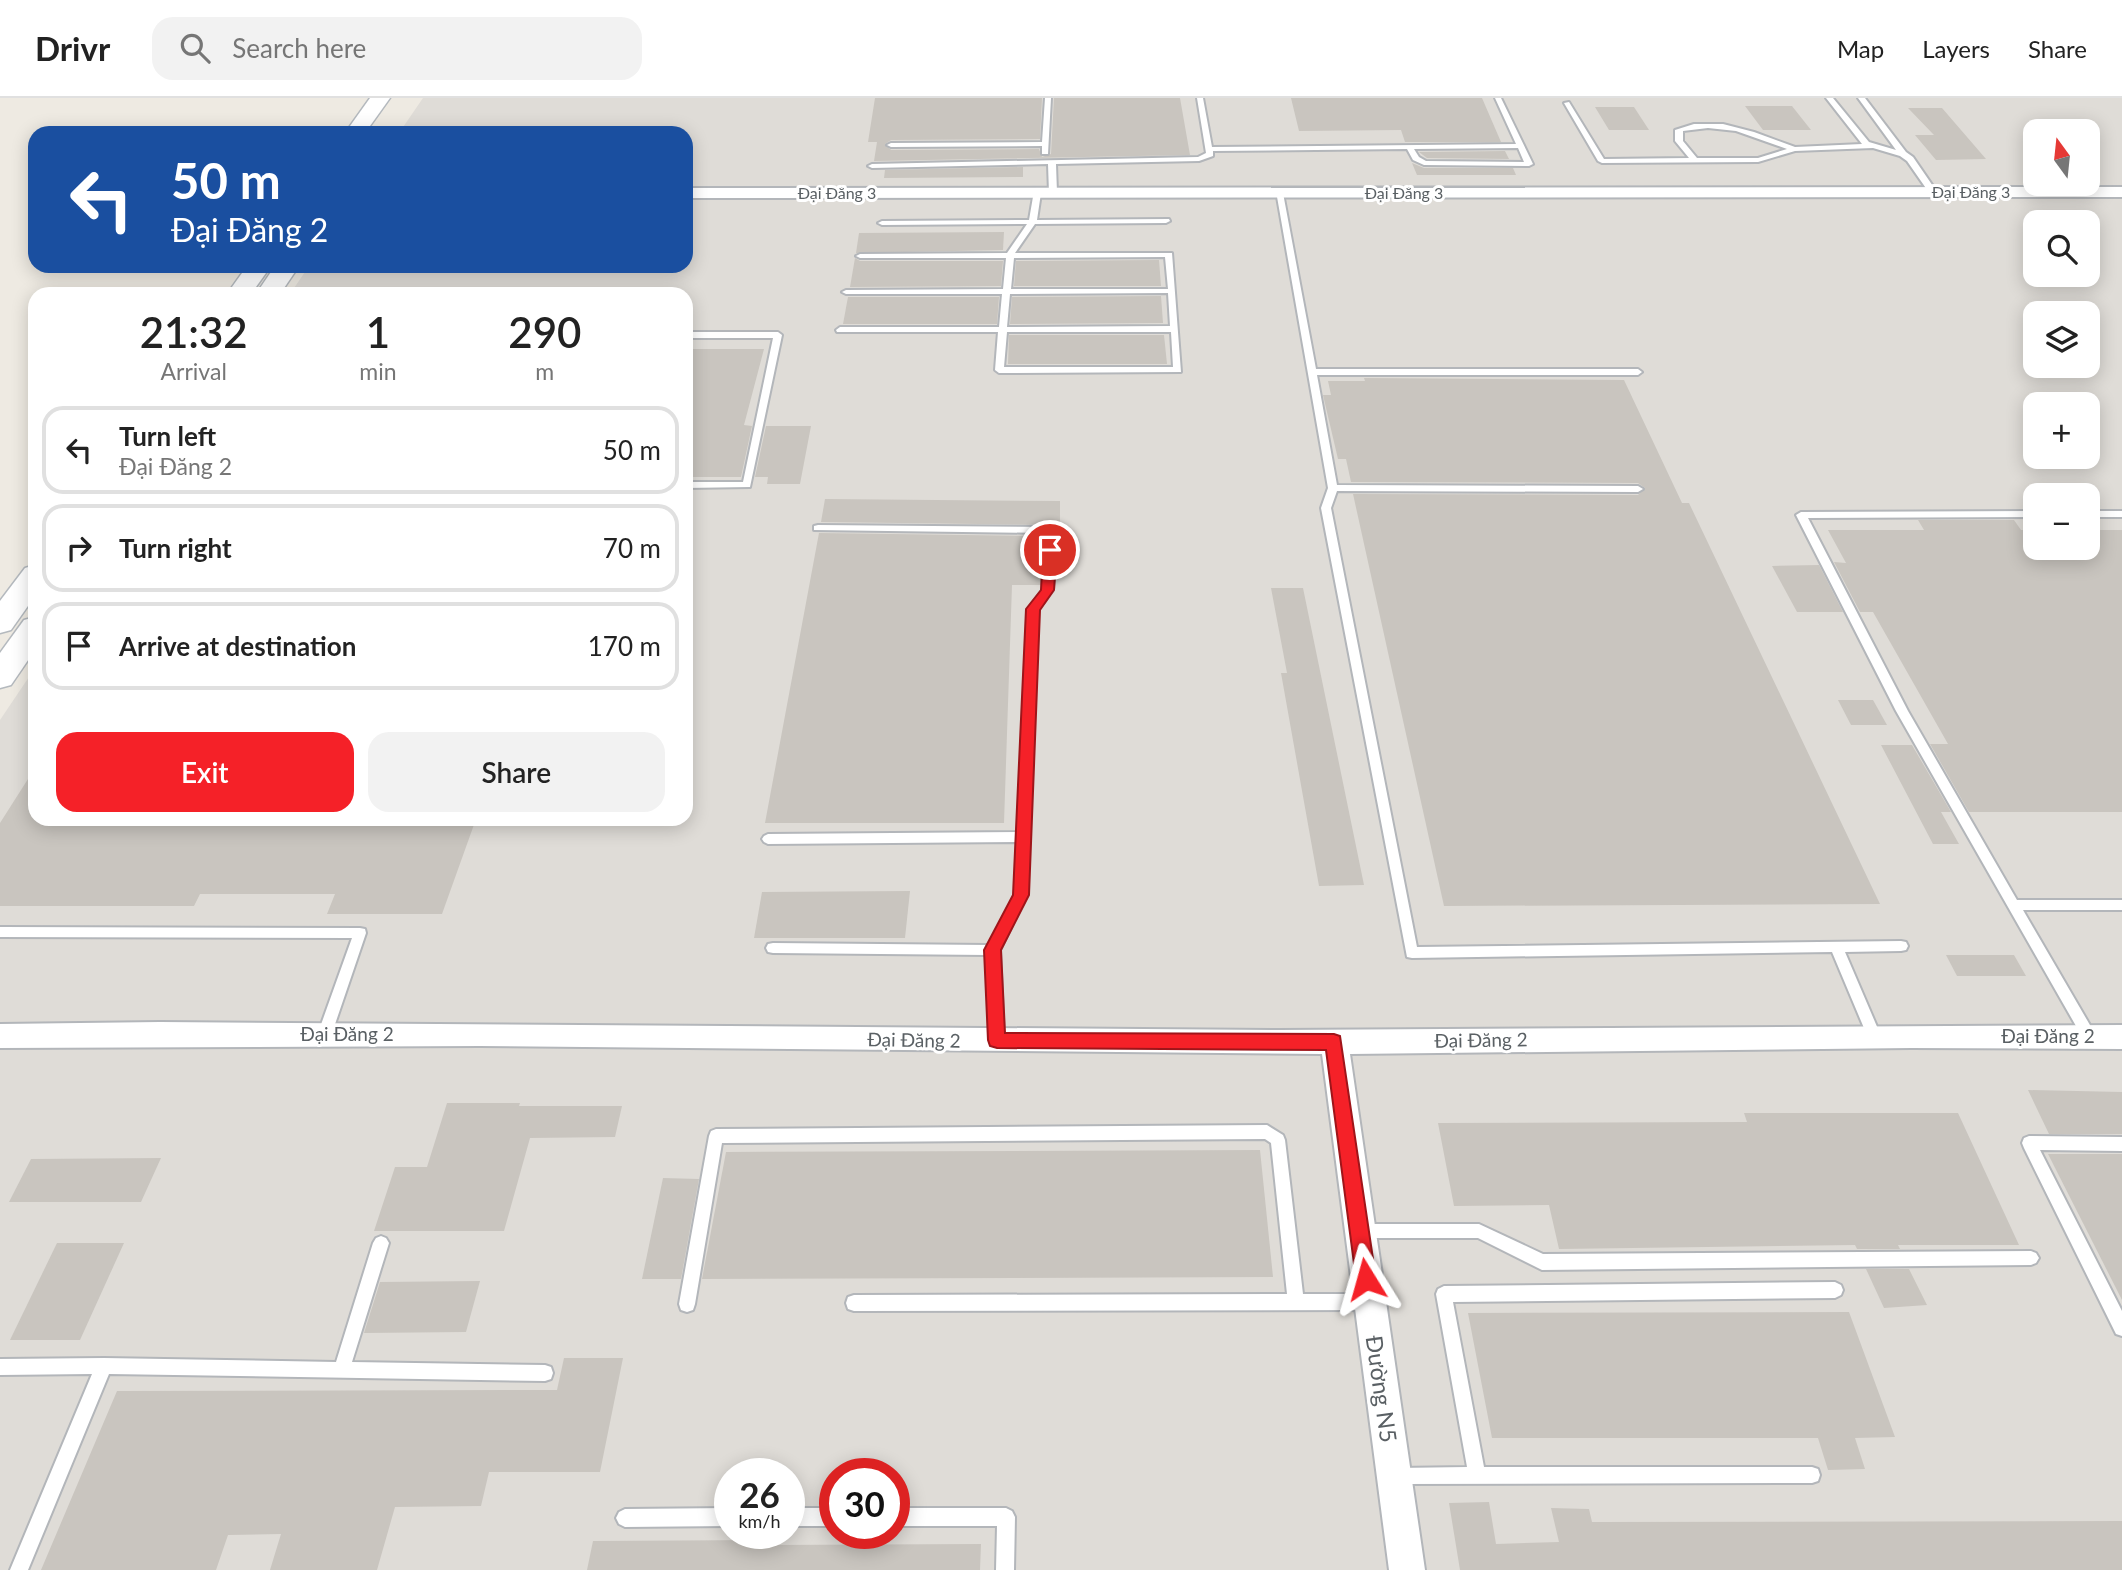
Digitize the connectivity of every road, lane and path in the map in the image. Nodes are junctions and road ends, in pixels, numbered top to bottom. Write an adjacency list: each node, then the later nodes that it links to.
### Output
1 (1048, 98): 10 (lane)
2 (1200, 98): 15 (lane)
3 (1498, 98): 13 (lane)
4 (1829, 98): 14 (lane)
5 (1861, 98): 17 (lane)
6 (388, 102): 8 (main road); 9 (main road)
7 (1567, 103): 18 (lane)
8 (362, 126)
9 (381, 126)
10 (1045, 144): 11 (lane); 19 (lane)
11 (891, 145)
12 (1409, 146): 13 (lane); 13 (lane); 15 (lane)
13 (1520, 146)
14 (1874, 146): 16 (lane); 17 (lane)
15 (1210, 149): 19 (lane)
16 (1794, 149): 18 (lane); 18 (lane)
17 (1903, 154): 21 (lane)
18 (1695, 160)
19 (1048, 163): 20 (lane); 24 (lane)
20 (872, 166)
21 (1933, 192): 22 (street, Đại Đăng 3); 25 (street, Đại Đăng 3)
22 (2122, 192)
23 (693, 193): 24 (street, Đại Đăng 3)
24 (1045, 193): 25 (street, Đại Đăng 3); 27 (lane)
25 (1279, 193): 38 (lane)
26 (1167, 221): 27 (lane)
27 (1033, 222): 28 (lane); 29 (lane)
28 (882, 223)
29 (1010, 255): 30 (lane); 31 (lane); 32 (lane)
30 (860, 256)
31 (1005, 291): 32 (lane); 33 (lane); 34 (lane)
32 (1171, 291): 35 (lane)
33 (846, 292)
34 (1002, 329): 35 (lane); 35 (lane); 36 (lane)
35 (1175, 329)
36 (840, 330)
37 (693, 335): 40 (lane)
38 (1312, 372): 39 (lane); 41 (lane)
39 (1639, 372)
40 (693, 485)
41 (1333, 488): 42 (lane); 57 (lane)
42 (1638, 489)
43 (2023, 514): 53 (lane)
44 (2100, 514): 45 (lane)
45 (2122, 514)
46 (817, 528): 51 (lane)
47 (28, 585): 48 (main road)
48 (0, 623)
49 (28, 637): 50 (main road)
50 (0, 677)
51 (1023, 837): 52 (lane); 59 (lane)
52 (768, 839)
53 (2014, 905): 54 (lane); 63 (lane)
54 (2122, 905)
55 (0, 932): 60 (lane)
56 (1901, 946): 57 (lane)
57 (1836, 947): 62 (lane)
58 (773, 948): 59 (lane)
59 (993, 950): 65 (lane)
60 (325, 1033): 61 (street, Đại Đăng 2); 65 (street, Đại Đăng 2)
61 (0, 1036)
62 (1874, 1036): 63 (street, Đại Đăng 2); 66 (street, Đại Đăng 2)
63 (2089, 1036): 64 (street, Đại Đăng 2)
64 (2122, 1037)
65 (997, 1040): 66 (street, Đại Đăng 2)
66 (1334, 1042): 68 (street, Đường N5)
67 (2122, 1144): 76 (lane)
68 (1359, 1231): 70 (lane); 73 (street, Đường N5)
69 (381, 1243): 79 (lane)
70 (2031, 1258)
71 (1835, 1290): 83 (lane)
72 (1296, 1301): 73 (lane); 74 (lane); 75 (lane)
73 (1370, 1302): 82 (street, Đường N5)
74 (854, 1303)
75 (687, 1304)
76 (2122, 1328)
77 (104, 1366): 78 (lane); 79 (lane); 87 (lane)
78 (0, 1367)
79 (341, 1370): 80 (lane)
80 (545, 1373)
81 (1812, 1475): 83 (lane)
82 (1393, 1476): 83 (lane); 89 (street, Đường N5)
83 (1477, 1476)
84 (625, 1517): 85 (lane)
85 (714, 1517)
86 (910, 1517): 88 (lane)
87 (19, 1570)
88 (1005, 1570)
89 (1407, 1570)

